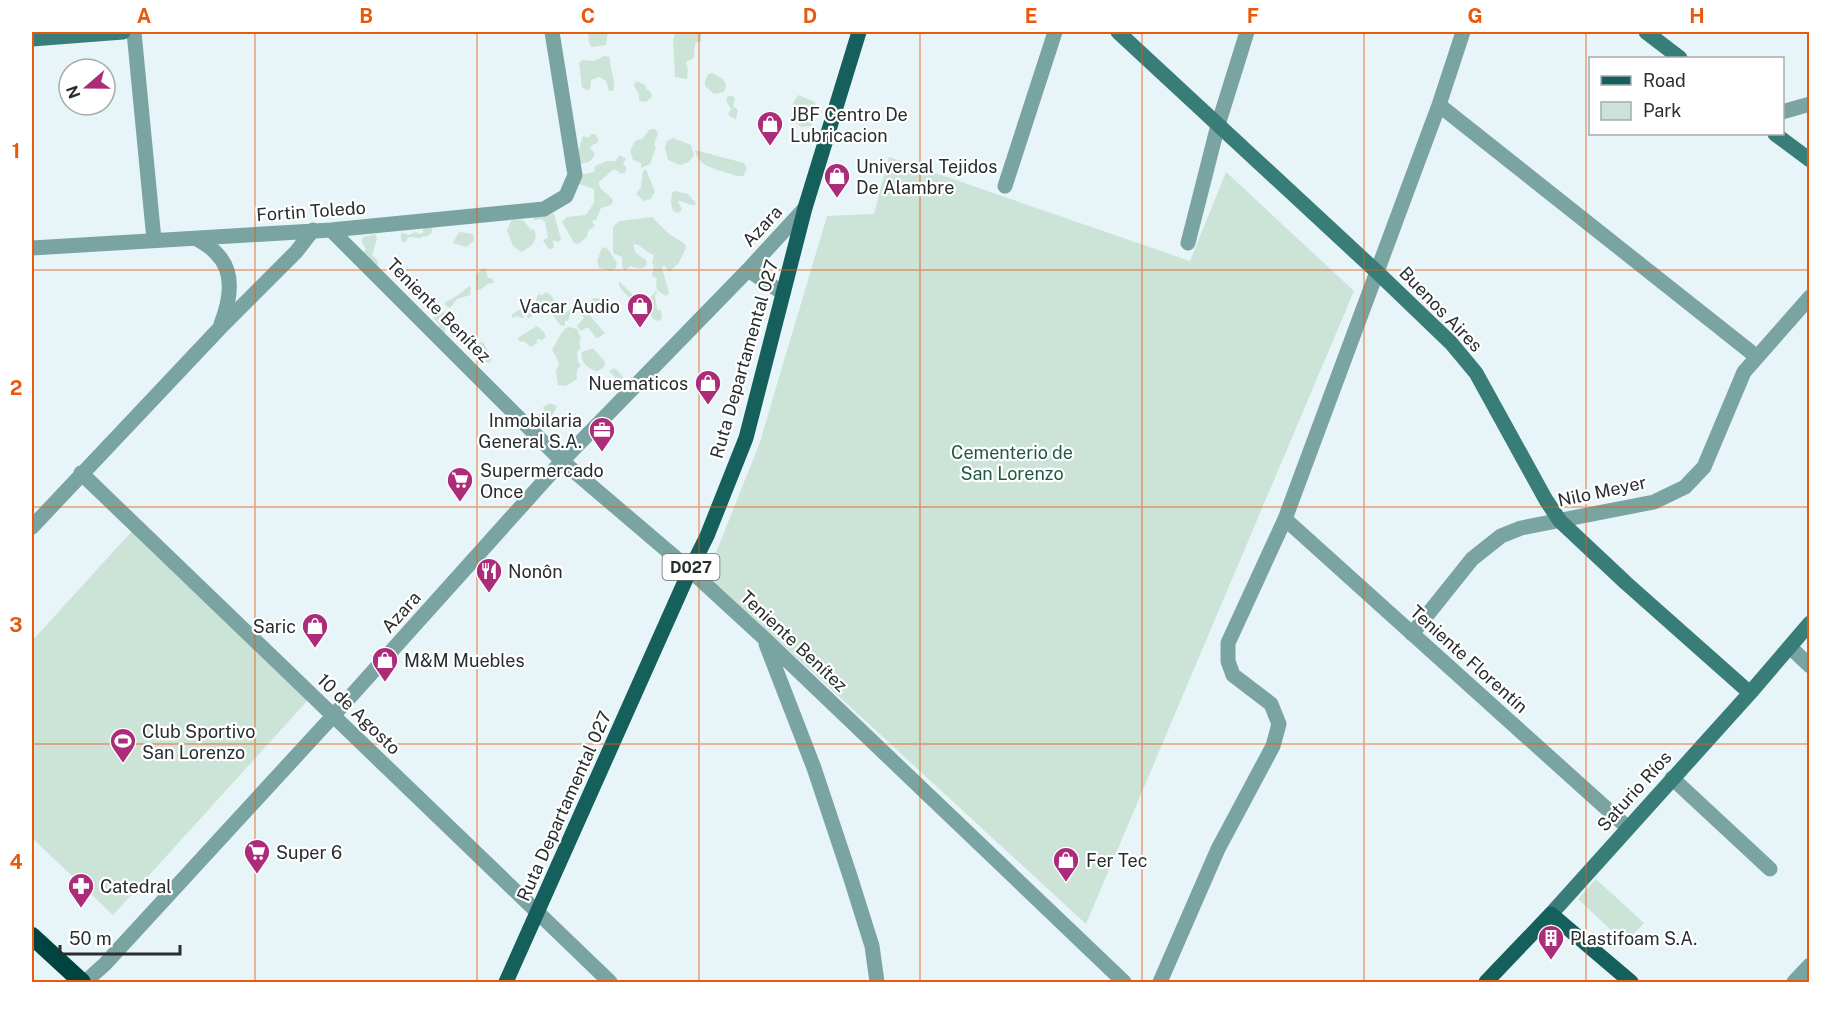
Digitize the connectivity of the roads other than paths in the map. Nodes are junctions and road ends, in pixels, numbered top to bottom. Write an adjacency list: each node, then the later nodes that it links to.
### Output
1 (123, 32): 10 (street)
2 (134, 32): 23 (street)
3 (552, 32): 20 (street, Fortin Toledo)
4 (859, 32): 19 (main road, Ruta Departamental 027 / D027)
5 (1055, 32): 18 (street)
6 (1118, 32): 15 (street, Buenos Aires)
7 (1247, 32): 15 (street)
8 (1463, 32): 13 (street)
9 (1650, 33): 11 (street)
10 (32, 39)
11 (1679, 57)
12 (1809, 104): 14 (street)
13 (1439, 105): 27 (street); 31 (street)
14 (1784, 111)
15 (1218, 125): 24 (street); 27 (street, Buenos Aires)
16 (1776, 135): 17 (street)
17 (1809, 160)
18 (1005, 186)
19 (804, 208): 26 (street, Azara); 28 (main road, Ruta Departamental 027 / D027)
20 (331, 230): 21 (street, Fortin Toledo); 32 (street, Teniente Benítez)
21 (313, 231): 22 (street, Fortin Toledo); 30 (street)
22 (197, 239): 23 (street, Fortin Toledo); 30 (street)
23 (154, 240): 25 (street, Fortin Toledo)
24 (1188, 243)
25 (32, 248)
26 (748, 270): 28 (street, Azara); 32 (street, Azara)
27 (1377, 272): 34 (street); 35 (street, Buenos Aires)
28 (783, 294): 37 (main road, Ruta Departamental 027 / D027)
29 (1809, 297): 31 (street, Nilo Meyer)
30 (219, 329): 33 (street)
31 (1757, 357): 35 (street, Nilo Meyer)
32 (562, 460): 37 (street, Teniente Benítez); 44 (street, Azara)
33 (81, 473): 36 (street); 44 (street, 10 de Agosto)
34 (1285, 519): 39 (street, Teniente Florentín); 57 (street)
35 (1560, 520): 39 (street, Nilo Meyer); 43 (street, Buenos Aires)
36 (32, 527)
37 (690, 570): 40 (street, Teniente Benítez); 48 (main road, Ruta Departamental 027 / D027)
38 (1809, 623): 41 (street, Saturio Ríos)
39 (1412, 634): 46 (street, Teniente Florentín)
40 (765, 639): 55 (street); 56 (street, Teniente Benítez)
41 (1790, 647): 42 (street); 43 (street, Saturio Ríos)
42 (1809, 666)
43 (1750, 693): 45 (street, Saturio Ríos)
44 (333, 716): 48 (street, 10 de Agosto); 52 (street, Azara)
45 (1672, 778): 46 (street, Saturio Ríos); 47 (street)
46 (1627, 828): 49 (street, Saturio Ríos)
47 (1770, 869)
48 (538, 913): 53 (main road, Ruta Departamental 027 / D027); 54 (street, 10 de Agosto)
49 (1551, 914): 58 (main road, Saturio Ríos); 59 (main road)
50 (32, 936): 52 (highway)
51 (1809, 965): 60 (street)
52 (83, 982)
53 (506, 982)
54 (610, 982)
55 (877, 982)
56 (1124, 982)
57 (1160, 982)
58 (1486, 982)
59 (1631, 982)
60 (1794, 982)

